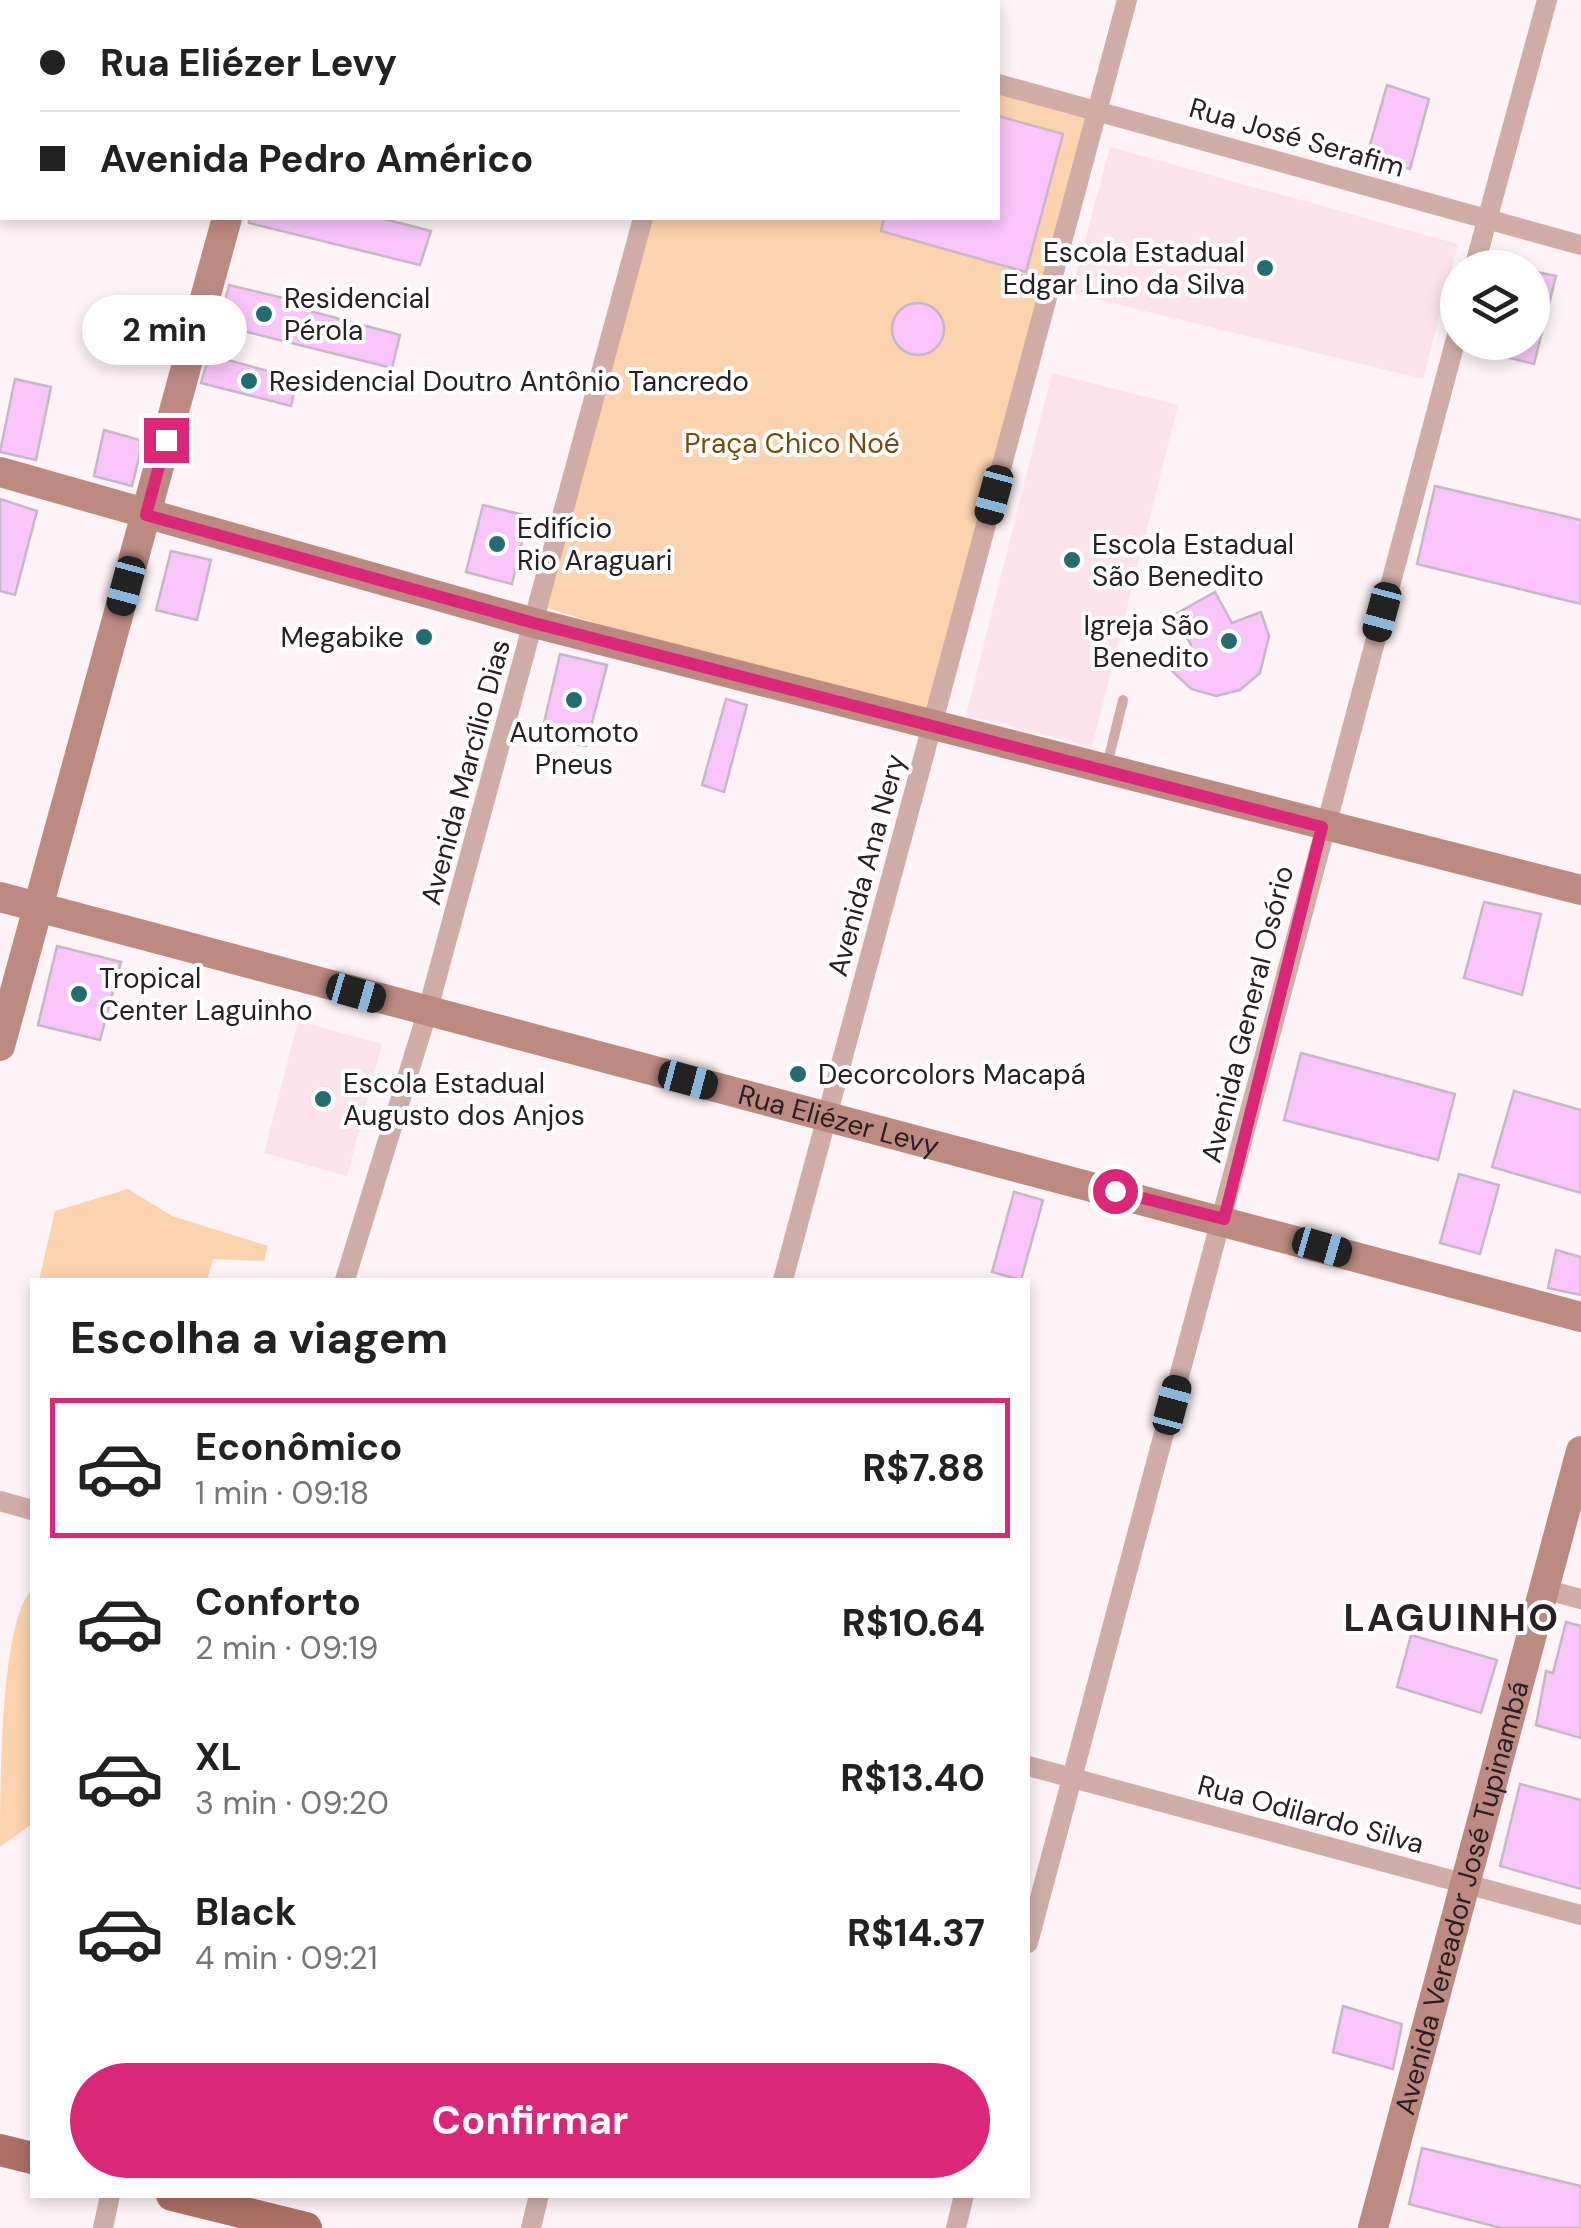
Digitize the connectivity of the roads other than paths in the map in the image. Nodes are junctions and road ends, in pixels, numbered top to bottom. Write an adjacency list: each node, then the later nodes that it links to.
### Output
1 (1127, 0): 4 (street, Avenida Ana Nery)
2 (1547, 0): 5 (street)
3 (1000, 85): 4 (street, Rua José Serafim)
4 (1097, 110): 5 (street, Rua José Serafim); 15 (street, Avenida Ana Nery)
5 (1487, 219): 8 (street, Rua José Serafim); 9 (street)
6 (226, 220): 12 (main road)
7 (642, 220): 13 (street, Avenida Marcílio Dias)
8 (1581, 245)
9 (1479, 250)
10 (1450, 360): 17 (street, Avenida General Osório)
11 (0, 472): 12 (main road)
12 (146, 515): 13 (main road); 20 (main road)
13 (534, 623): 15 (main road); 21 (street, Avenida Marcílio Dias)
14 (1124, 700): 16 (lane)
15 (933, 726): 16 (main road); 23 (street, Avenida Ana Nery)
16 (1106, 771): 17 (main road)
17 (1322, 827): 18 (main road); 24 (street, Avenida General Osório)
18 (1581, 890)
19 (0, 897): 20 (main road, Rua Eliézer Levy)
20 (38, 904): 21 (main road, Rua Eliézer Levy); 22 (main road)
21 (427, 1013): 23 (main road, Rua Eliézer Levy); 25 (street, Avenida Marcílio Dias)
22 (0, 1046)
23 (826, 1116): 24 (main road, Rua Eliézer Levy); 26 (street, Avenida Ana Nery)
24 (1224, 1219): 27 (main road, Rua Eliézer Levy); 34 (street, Avenida General Osório)
25 (346, 1278)
26 (784, 1278)
27 (1581, 1317)
28 (1581, 1451): 31 (main road, Avenida Vereador José Tupinambá)
29 (0, 1501): 30 (street)
30 (30, 1509)
31 (1544, 1589): 32 (street); 35 (main road, Avenida Vereador José Tupinambá)
32 (1581, 1599)
33 (1030, 1767): 34 (street, Rua Odilardo Silva)
34 (1069, 1777): 35 (street, Rua Odilardo Silva); 37 (street, Avenida General Osório)
35 (1465, 1883): 36 (street, Rua Odilardo Silva); 48 (main road, Avenida Vereador José Tupinambá)
36 (1581, 1915)
37 (1030, 1934)
38 (0, 2150): 39 (main road)
39 (30, 2158)
40 (109, 2198): 44 (street)
41 (184, 2198): 45 (main road)
42 (538, 2198): 46 (street)
43 (963, 2198): 47 (street)
44 (102, 2228)
45 (306, 2228)
46 (530, 2228)
47 (956, 2228)
48 (1373, 2228)

